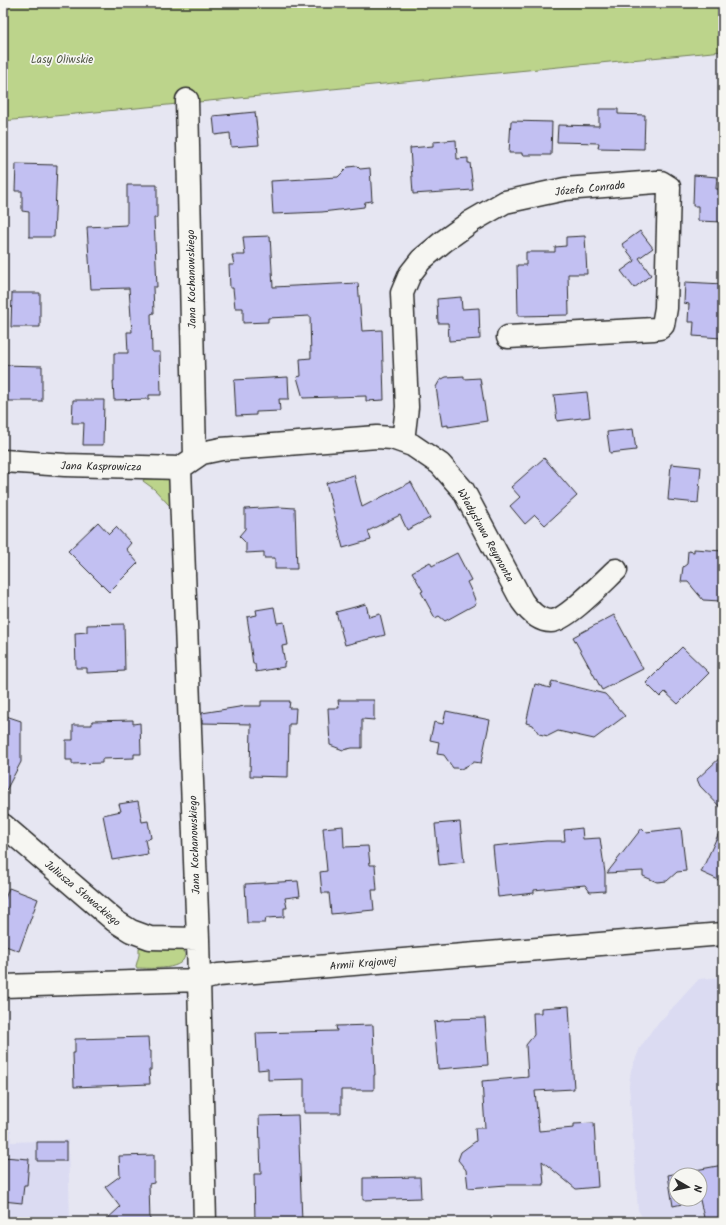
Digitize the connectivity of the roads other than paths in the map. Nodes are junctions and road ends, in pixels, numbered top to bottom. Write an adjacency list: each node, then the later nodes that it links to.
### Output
1 (187, 100): 5 (street, Jana Kochanowskiego)
2 (508, 337): 3 (street, Józefa Conrada)
3 (403, 441): 5 (street, Władysława Reymonta); 6 (street, Władysława Reymonta)
4 (3, 462): 5 (street, Jana Kasprowicza)
5 (188, 462): 9 (street, Jana Kochanowskiego)
6 (616, 570)
7 (3, 826): 9 (street, Juliusza Słowackiego)
8 (723, 934): 10 (street, Armii Krajowej)
9 (198, 939): 10 (street, Jana Kochanowskiego)
10 (199, 980): 11 (street, Armii Krajowej); 12 (street, Jana Kochanowskiego)
11 (3, 986)
12 (205, 1222)

